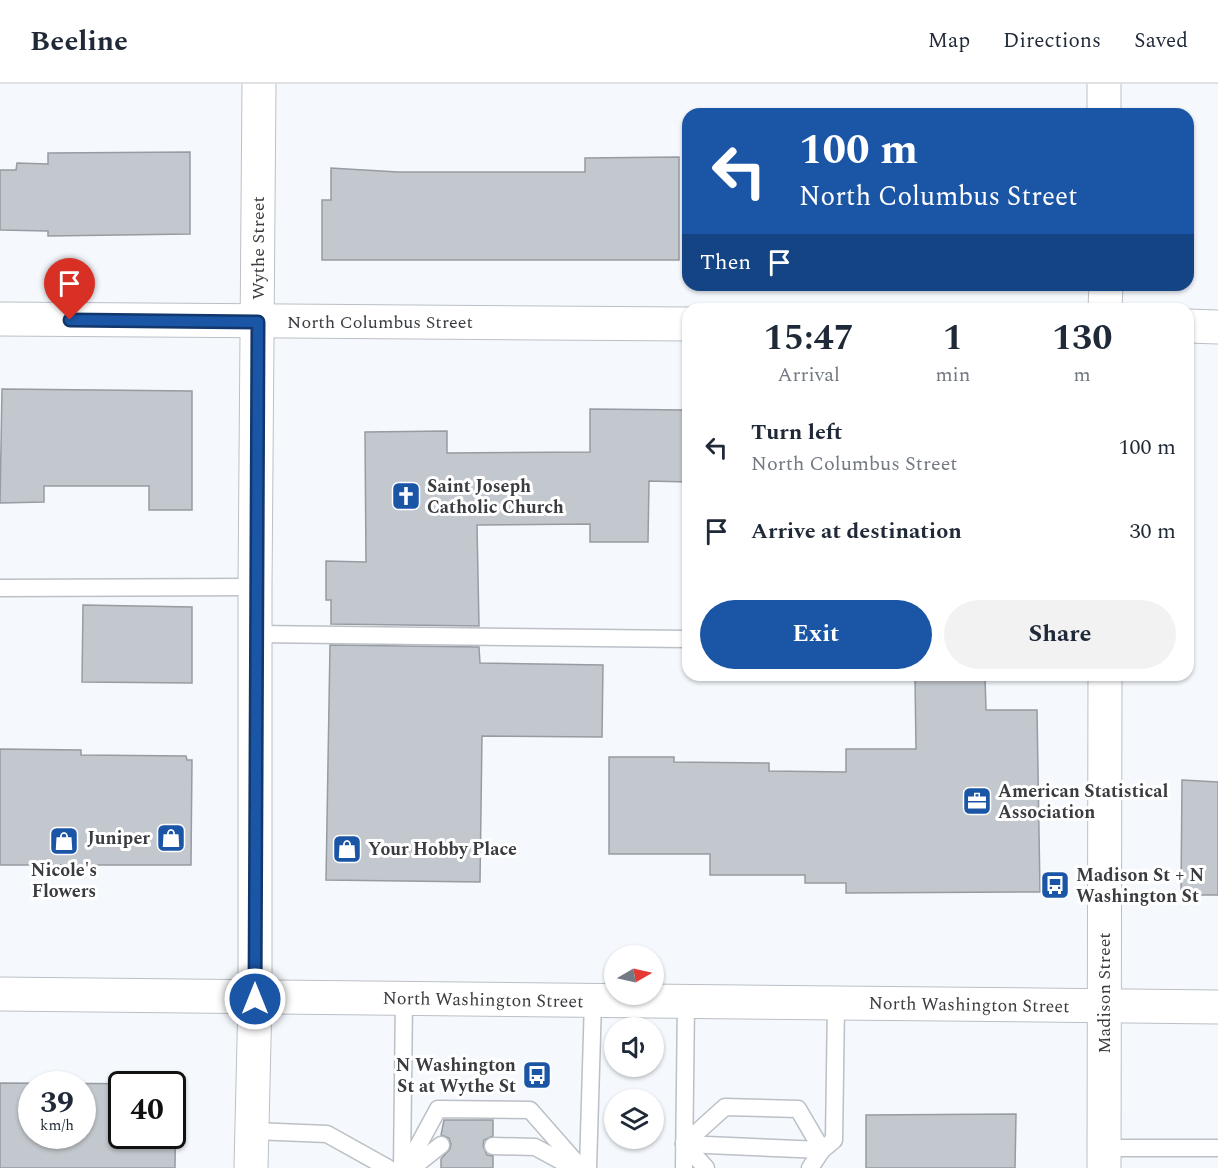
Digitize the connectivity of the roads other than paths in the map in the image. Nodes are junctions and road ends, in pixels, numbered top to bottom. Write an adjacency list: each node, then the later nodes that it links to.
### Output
1 (259, 84): 5 (street, Wythe Street)
2 (1104, 84): 3 (street)
3 (1104, 108)
4 (0, 319): 5 (street, North Columbus Street)
5 (258, 322): 6 (street, North Columbus Street); 9 (street, Wythe Street)
6 (682, 324)
7 (1194, 326): 8 (street)
8 (1218, 327)
9 (255, 587): 10 (lane); 11 (street, Wythe Street)
10 (0, 588)
11 (255, 634): 12 (lane); 15 (street, Wythe Street)
12 (682, 639)
13 (1105, 681): 20 (street, Madison Street)
14 (0, 994): 15 (street, North Washington Street)
15 (255, 999): 16 (street, North Washington Street); 22 (street, Wythe Street)
16 (404, 999): 17 (street, North Washington Street); 31 (lane)
17 (592, 1001): 18 (street, North Washington Street); 35 (lane)
18 (686, 1002): 19 (street, North Washington Street); 23 (lane)
19 (836, 1004): 20 (street, North Washington Street); 27 (lane)
20 (1104, 1006): 21 (street, North Washington Street); 28 (street, Madison Street)
21 (1218, 1007)
22 (252, 1131): 29 (street, Wythe Street); 30 (lane)
23 (684, 1144): 27 (lane); 27 (lane); 36 (lane); 37 (lane)
24 (441, 1145): 32 (lane)
25 (493, 1146): 33 (lane)
26 (1218, 1148): 28 (lane)
27 (822, 1150): 38 (lane)
28 (1104, 1158)
29 (251, 1168)
30 (388, 1168)
31 (404, 1168): 34 (lane)
32 (412, 1168)
33 (574, 1168)
34 (581, 1168)
35 (588, 1168)
36 (684, 1168)
37 (706, 1168)
38 (810, 1168)

